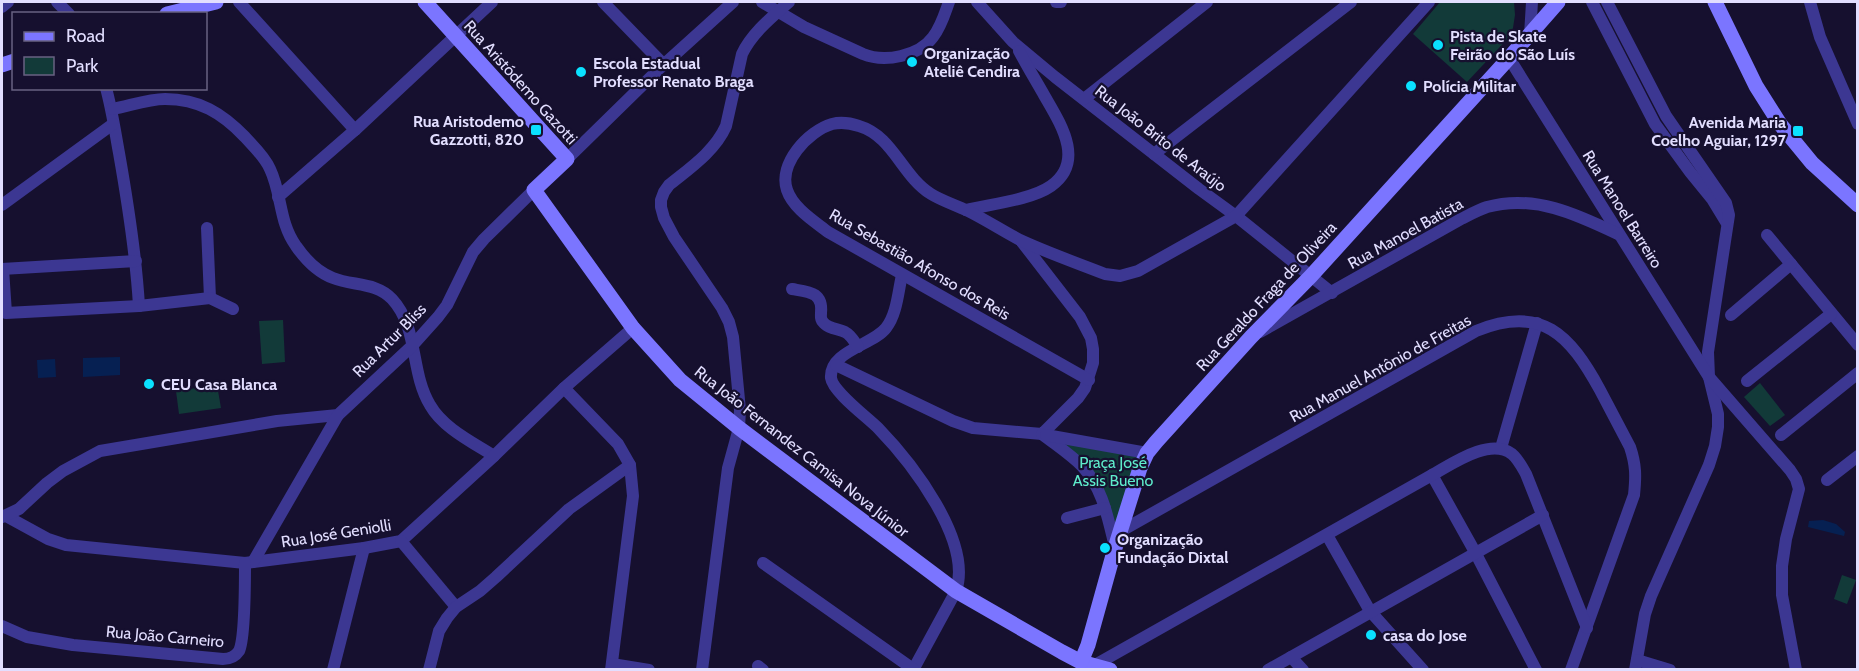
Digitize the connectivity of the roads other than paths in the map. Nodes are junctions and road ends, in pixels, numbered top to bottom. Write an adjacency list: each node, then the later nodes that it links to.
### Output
1 (8, 2): 23 (street)
2 (216, 2): 24 (main road)
3 (239, 2): 37 (street)
4 (425, 2): 28 (main road, Rua Aristódemo Gazotti)
5 (492, 2): 28 (street)
6 (603, 2): 31 (street)
7 (733, 2): 31 (street, Rua Artur Bliss)
8 (762, 2): 25 (street)
9 (789, 2): 25 (street)
10 (949, 2): 25 (street)
11 (977, 2): 29 (street, Rua João Brito de Araújo)
12 (1056, 2): 13 (street)
13 (1061, 2)
14 (1207, 2): 33 (street)
15 (1351, 2): 38 (street)
16 (1429, 2): 45 (street, Rua Sebastião Afonso dos Reis)
17 (1533, 2): 26 (street); 27 (street)
18 (1558, 2): 26 (main road, Rua Geraldo Fraga de Oliveira)
19 (1592, 2): 46 (street)
20 (1607, 2): 46 (street)
21 (1714, 2): 43 (main road)
22 (1810, 2): 36 (street)
23 (2, 7)
24 (175, 12)
25 (777, 12): 76 (street)
26 (1544, 19): 27 (main road, Rua Geraldo Fraga de Oliveira)
27 (1530, 34): 30 (main road, Rua Geraldo Fraga de Oliveira)
28 (456, 36): 37 (street); 39 (main road, Rua Aristódemo Gazotti)
29 (1013, 42): 33 (street, Rua João Brito de Araújo); 44 (street)
30 (1509, 58): 48 (street, Rua Manoel Barreiro); 55 (main road, Rua Geraldo Fraga de Oliveira)
31 (664, 65): 39 (street, Rua Artur Bliss)
32 (106, 90): 34 (street)
33 (1084, 99): 38 (street, Rua João Brito de Araújo)
34 (111, 110): 35 (street); 41 (street)
35 (113, 124): 42 (street); 51 (street)
36 (1857, 124)
37 (355, 130): 41 (street)
38 (1154, 154): 45 (street, Rua João Brito de Araújo)
39 (567, 159): 40 (main road, Rua Artur Bliss)
40 (534, 190): 64 (main road, Rua João Fernandez Camisa Nova Júnior); 67 (street, Rua Artur Bliss)
41 (278, 197): 67 (street)
42 (2, 205)
43 (1857, 205)
44 (966, 210): 50 (street, Rua Sebastião Afonso dos Reis); 54 (street, Rua Sebastião Afonso dos Reis)
45 (1236, 216): 50 (street, Rua Sebastião Afonso dos Reis); 55 (street, Rua João Brito de Araújo)
46 (1728, 226): 71 (street)
47 (207, 228): 58 (street)
48 (1618, 234): 57 (street, Rua Manoel Batista); 71 (street, Rua Manoel Barreiro)
49 (1767, 235): 52 (street)
50 (1021, 240): 72 (street)
51 (136, 261): 53 (street); 59 (street)
52 (1791, 264): 61 (street); 62 (street)
53 (2, 269): 59 (street)
54 (902, 275): 68 (street); 72 (street, Rua Sebastião Afonso dos Reis)
55 (1311, 276): 57 (street, Rua João Brito de Araújo); 65 (main road, Rua Geraldo Fraga de Oliveira)
56 (792, 289): 68 (street)
57 (1332, 293): 65 (street, Rua Manoel Batista)
58 (210, 298): 59 (street); 60 (street)
59 (139, 306)
60 (233, 309)
61 (1832, 314): 66 (street); 73 (street)
62 (1731, 315)
63 (1537, 323): 79 (street); 90 (street, Rua Manuel Antônio de Freitas); 102 (street, Rua Manuel Antônio de Freitas)
64 (633, 328): 74 (street, Rua José Geniolli); 76 (main road, Rua João Fernandez Camisa Nova Júnior)
65 (1251, 337): 80 (main road, Rua Geraldo Fraga de Oliveira)
66 (1857, 342)
67 (412, 346): 75 (street, Rua Artur Bliss); 81 (street)
68 (858, 346): 69 (street)
69 (836, 365): 77 (street); 98 (street)
70 (1857, 373): 78 (street)
71 (1709, 377): 105 (street); 119 (street)
72 (1089, 380): 77 (street)
73 (1747, 381)
74 (564, 388): 81 (street, Rua José Geniolli); 83 (street)
75 (338, 416): 88 (street); 96 (street, Rua Artur Bliss)
76 (739, 428): 98 (main road, Rua João Fernandez Camisa Nova Júnior); 110 (street)
77 (1042, 434): 80 (street); 86 (street)
78 (1781, 435)
79 (1501, 448): 84 (street); 87 (street)
80 (1147, 453): 90 (main road, Rua Geraldo Fraga de Oliveira)
81 (494, 456): 92 (street, Rua José Geniolli)
82 (1857, 456): 85 (street)
83 (630, 465): 99 (street); 106 (street)
84 (1432, 475): 91 (street); 95 (street)
85 (1827, 480)
86 (1105, 508): 89 (street); 94 (street)
87 (1543, 515): 95 (street); 102 (street)
88 (4, 516): 96 (street, Rua José Geniolli)
89 (1067, 518)
90 (1121, 531): 94 (main road, Rua Geraldo Fraga de Oliveira)
91 (1327, 535): 100 (street); 104 (street)
92 (401, 540): 93 (street, Rua José Geniolli); 99 (street)
93 (363, 548): 96 (street, Rua José Geniolli); 107 (street)
94 (1115, 548): 104 (main road, Rua Geraldo Fraga de Oliveira)
95 (1475, 552): 100 (street); 116 (street)
96 (249, 563): 101 (street, Rua João Carneiro)
97 (763, 563): 111 (street)
98 (956, 591): 104 (main road, Rua João Fernandez Camisa Nova Júnior); 111 (street)
99 (456, 607): 108 (street)
100 (1370, 611): 103 (street); 115 (street)
101 (2, 626)
102 (1587, 628): 117 (street, Rua Manuel Antônio de Freitas)
103 (1291, 657): 113 (street); 114 (street)
104 (1083, 665): 112 (main road, Rua João Fernandez Camisa Nova Júnior)
105 (1636, 665): 118 (street)
106 (611, 667): 109 (street)
107 (333, 669)
108 (429, 669)
109 (649, 669)
110 (702, 669)
111 (913, 669)
112 (1110, 669)
113 (1268, 669)
114 (1304, 669)
115 (1423, 669)
116 (1536, 669)
117 (1571, 669)
118 (1670, 669)
119 (1796, 669)

